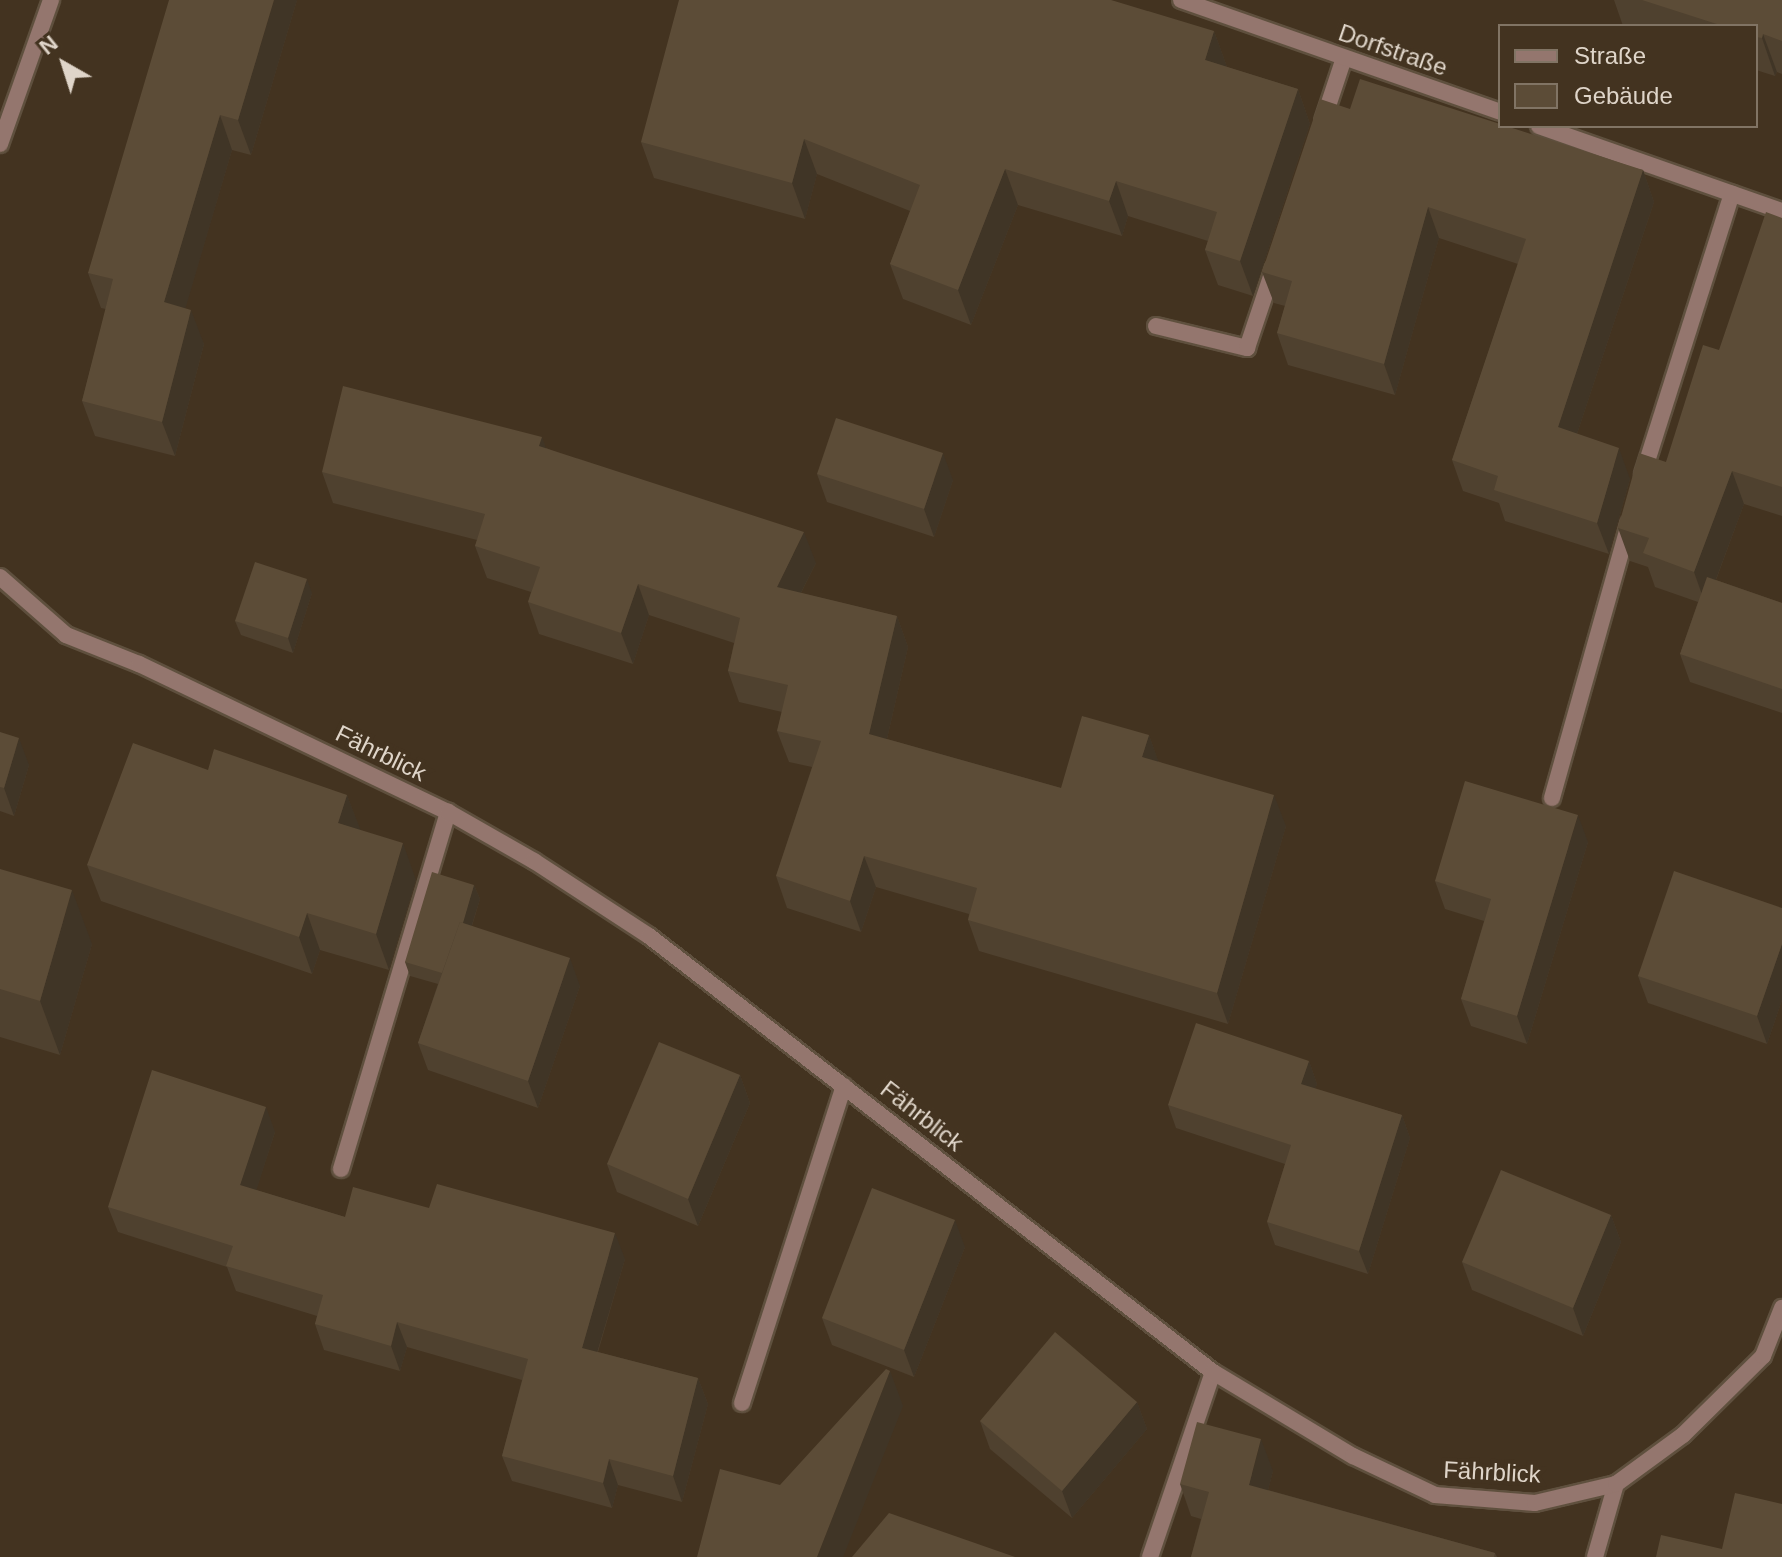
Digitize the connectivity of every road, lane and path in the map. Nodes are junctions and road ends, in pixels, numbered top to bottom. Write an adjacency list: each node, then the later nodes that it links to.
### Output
1 (51, 0): 6 (street)
2 (1181, 0): 3 (street, Dorfstraße)
3 (1344, 58): 4 (street, Dorfstraße); 7 (street)
4 (1498, 111)
5 (1545, 128): 8 (street)
6 (0, 144)
7 (1315, 145)
8 (1732, 194): 9 (street); 13 (street)
9 (1782, 211)
10 (1281, 247): 11 (street)
11 (1156, 326)
12 (0, 577): 14 (street, Fährblick)
13 (1552, 798)
14 (448, 812): 15 (street, Fährblick); 16 (street)
15 (844, 1086): 18 (street, Fährblick); 19 (street)
16 (341, 1169)
17 (1782, 1308): 20 (street, Fährblick)
18 (1213, 1372): 20 (street, Fährblick); 21 (street)
19 (742, 1403)
20 (1616, 1484): 22 (street)
21 (1150, 1557)
22 (1595, 1557)

